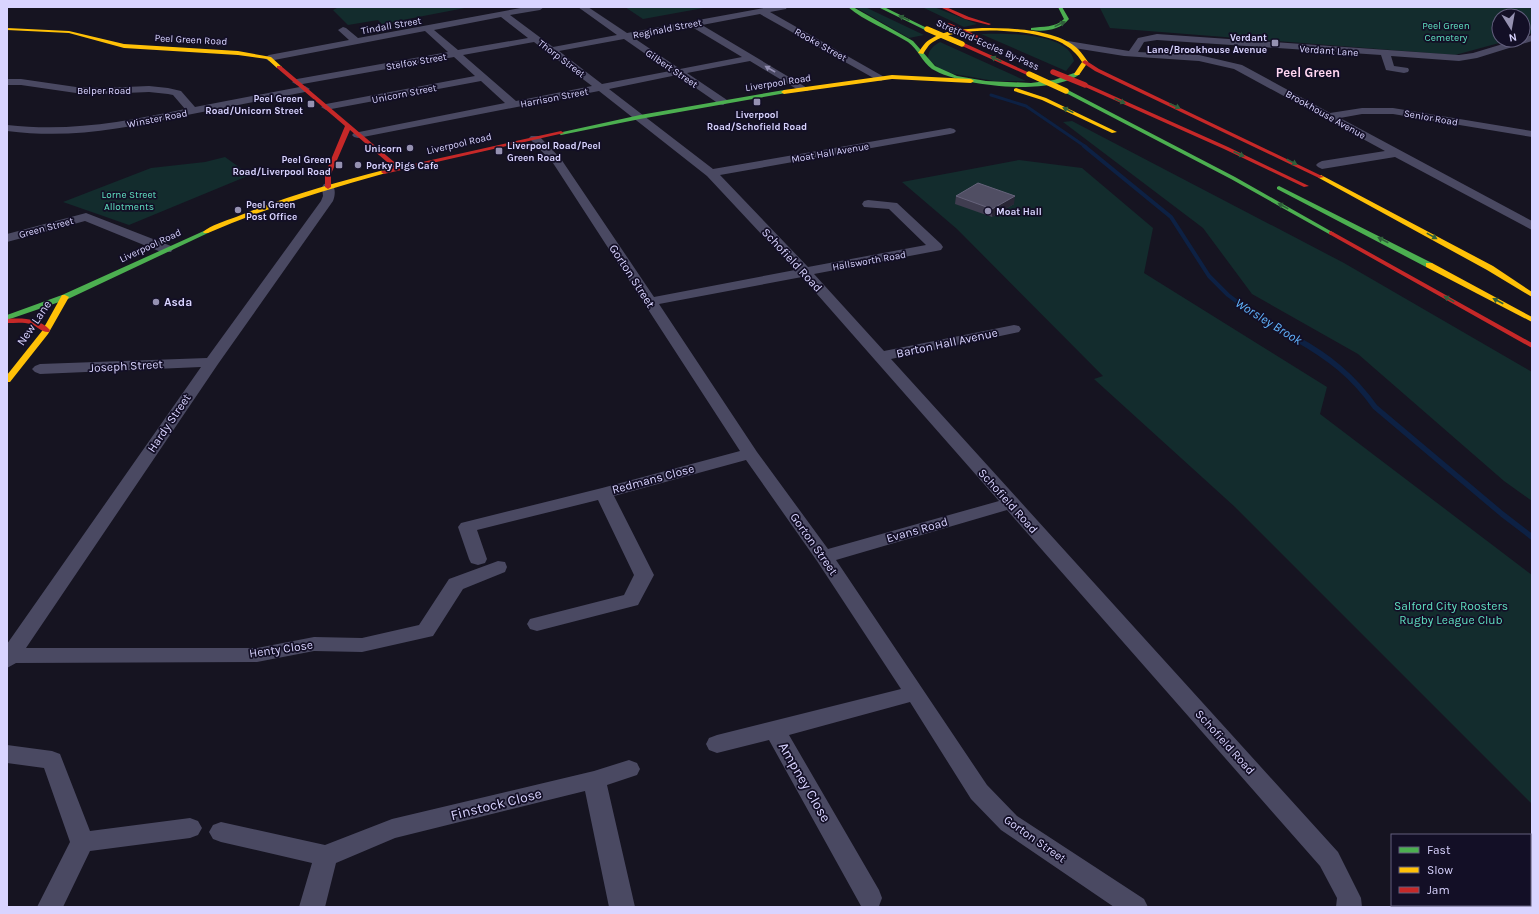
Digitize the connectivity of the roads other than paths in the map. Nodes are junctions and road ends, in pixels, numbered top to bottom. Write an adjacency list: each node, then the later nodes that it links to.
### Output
1 (540, 7): 9 (street, Tindall Street)
2 (582, 7): 16 (street, Gilbert Street)
3 (783, 7): 8 (street, Reginald Street)
4 (850, 7): 30 (main road)
5 (880, 7): 43 (main road, Stretford-Eccles By-Pass, one-way to 5, bridge)
6 (942, 7): 15 (main road)
7 (1060, 7): 15 (main road, one-way to 7)
8 (761, 11): 10 (street, Reginald Street); 36 (street, Rooke Street)
9 (503, 14): 13 (street, Tindall Street); 18 (street, Thorp Street)
10 (692, 23): 16 (street, Reginald Street); 28 (street)
11 (943, 23): 21 (main road, Stretford-Eccles By-Pass, bridge)
12 (7, 29): 27 (main road, Peel Green Road)
13 (428, 29): 20 (street, Tindall Street); 24 (street)
14 (343, 30): 20 (street)
15 (1008, 30): 19 (main road); 30 (main road)
16 (625, 36): 22 (street, Reginald Street); 33 (street, Gilbert Street)
17 (1532, 38): 26 (street, Verdant Lane)
18 (536, 39): 22 (street, Thorp Street); 24 (street, Stelfox Street)
19 (1068, 40): 23 (street, Brookhouse Avenue); 29 (main road)
20 (357, 42): 27 (street, Tindall Street)
21 (984, 42)
22 (550, 50): 41 (street, Thorp Street)
23 (1105, 51): 25 (street, Brookhouse Avenue); 29 (street, Brookhouse Avenue)
24 (456, 54): 35 (street); 40 (street, Stelfox Street)
25 (1132, 54): 26 (street, Verdant Lane); 48 (street, Brookhouse Avenue)
26 (1385, 54): 32 (street)
27 (270, 58): 40 (main road)
28 (750, 58): 33 (street, Harrison Street); 42 (street, one-way to 28)
29 (1085, 59): 39 (main road); 77 (main road, one-way to 77)
30 (920, 62): 34 (main road, Liverpool Road); 37 (main road)
31 (1045, 68): 68 (main road, Stretford-Eccles By-Pass, one-way to 68, bridge)
32 (1404, 70)
33 (677, 72): 41 (street, Harrison Street); 44 (street, Gilbert Street)
34 (892, 77): 36 (main road, Liverpool Road); 37 (main road, Liverpool Road)
35 (482, 78): 45 (street); 46 (street, Unicorn Street)
36 (881, 78): 42 (main road, Liverpool Road)
37 (970, 81): 39 (main road)
38 (7, 82): 47 (street, Belper Road)
39 (982, 83): 55 (main road, one-way to 39)
40 (301, 86): 46 (main road); 47 (street, Winster Road)
41 (600, 88): 45 (street, Harrison Street); 49 (street, Thorp Street)
42 (804, 89): 44 (main road, Liverpool Road)
43 (1066, 90): 57 (main road); 74 (main road, one-way to 43)
44 (723, 102): 49 (main road, Liverpool Road)
45 (514, 104): 54 (street, Harrison Street)
46 (326, 107): 50 (main road)
47 (192, 111): 51 (street, Winster Road)
48 (1329, 116): 53 (street, Senior Road); 61 (street, Brookhouse Avenue)
49 (640, 117): 56 (main road, Liverpool Road); 65 (street, Schofield Road)
50 (348, 127): 54 (main road); 62 (main road)
51 (7, 128)
52 (950, 131): 65 (street, Moat Hall Avenue)
53 (1532, 134)
54 (358, 135): 58 (main road)
55 (1121, 136)
56 (535, 138): 64 (main road, Liverpool Road); 80 (street, Gorton Street)
57 (1198, 149)
58 (376, 150): 59 (main road); 64 (main road)
59 (361, 151)
60 (348, 153): 62 (main road)
61 (1398, 153): 63 (street); 71 (street, Brookhouse Avenue)
62 (336, 156): 67 (main road)
63 (1322, 165)
64 (398, 168): 67 (main road, Liverpool Road)
65 (711, 172): 75 (street, Schofield Road)
66 (1273, 185): 82 (main road, one-way to 66)
67 (328, 187): 73 (main road, Liverpool Road); 87 (street, Hardy Street)
68 (1314, 190)
69 (1259, 203): 74 (main road)
70 (868, 204): 75 (street, Hallsworth Road)
71 (1532, 226)
72 (7, 238): 73 (street, Green Street)
73 (166, 249): 78 (main road, Liverpool Road)
74 (1390, 267): 85 (main road, one-way to 74)
75 (804, 271): 80 (street, Hallsworth Road); 86 (street, Schofield Road)
76 (1484, 276): 79 (main road)
77 (1532, 295)
78 (65, 297): 81 (main road, Liverpool Road); 84 (main road, New Lane)
79 (1532, 301)
80 (649, 302): 90 (street, Gorton Street)
81 (7, 320): 84 (main road)
82 (1532, 320)
83 (1014, 328): 86 (street, Barton Hall Avenue)
84 (46, 330): 89 (main road, New Lane)
85 (1532, 346)
86 (879, 356): 92 (street, Schofield Road)
87 (212, 362): 88 (street, Joseph Street); 97 (street, Hardy Street)
88 (40, 370)
89 (7, 380)
90 (750, 454): 91 (street, Redmans Close); 93 (street, Gorton Street)
91 (604, 493): 94 (street); 96 (street, Redmans Close)
92 (1010, 503): 93 (street, Evans Road); 113 (street, Schofield Road)
93 (824, 557): 98 (street, Gorton Street)
94 (478, 559)
95 (498, 567): 97 (street, Henty Close)
96 (538, 624)
97 (9, 658)
98 (915, 693): 99 (street, Ampney Close); 112 (street, Gorton Street)
99 (775, 730): 100 (street); 108 (street, Ampney Close)
100 (717, 744)
101 (7, 754): 106 (street)
102 (629, 769): 103 (street, Finstock Close)
103 (594, 780): 107 (street, Finstock Close); 111 (street)
104 (190, 828): 106 (street)
105 (221, 832): 107 (street)
106 (82, 842): 109 (street)
107 (326, 856): 110 (street)
108 (870, 898)
109 (50, 907)
110 (312, 907)
111 (622, 907)
112 (1135, 907)
113 (1349, 907)

